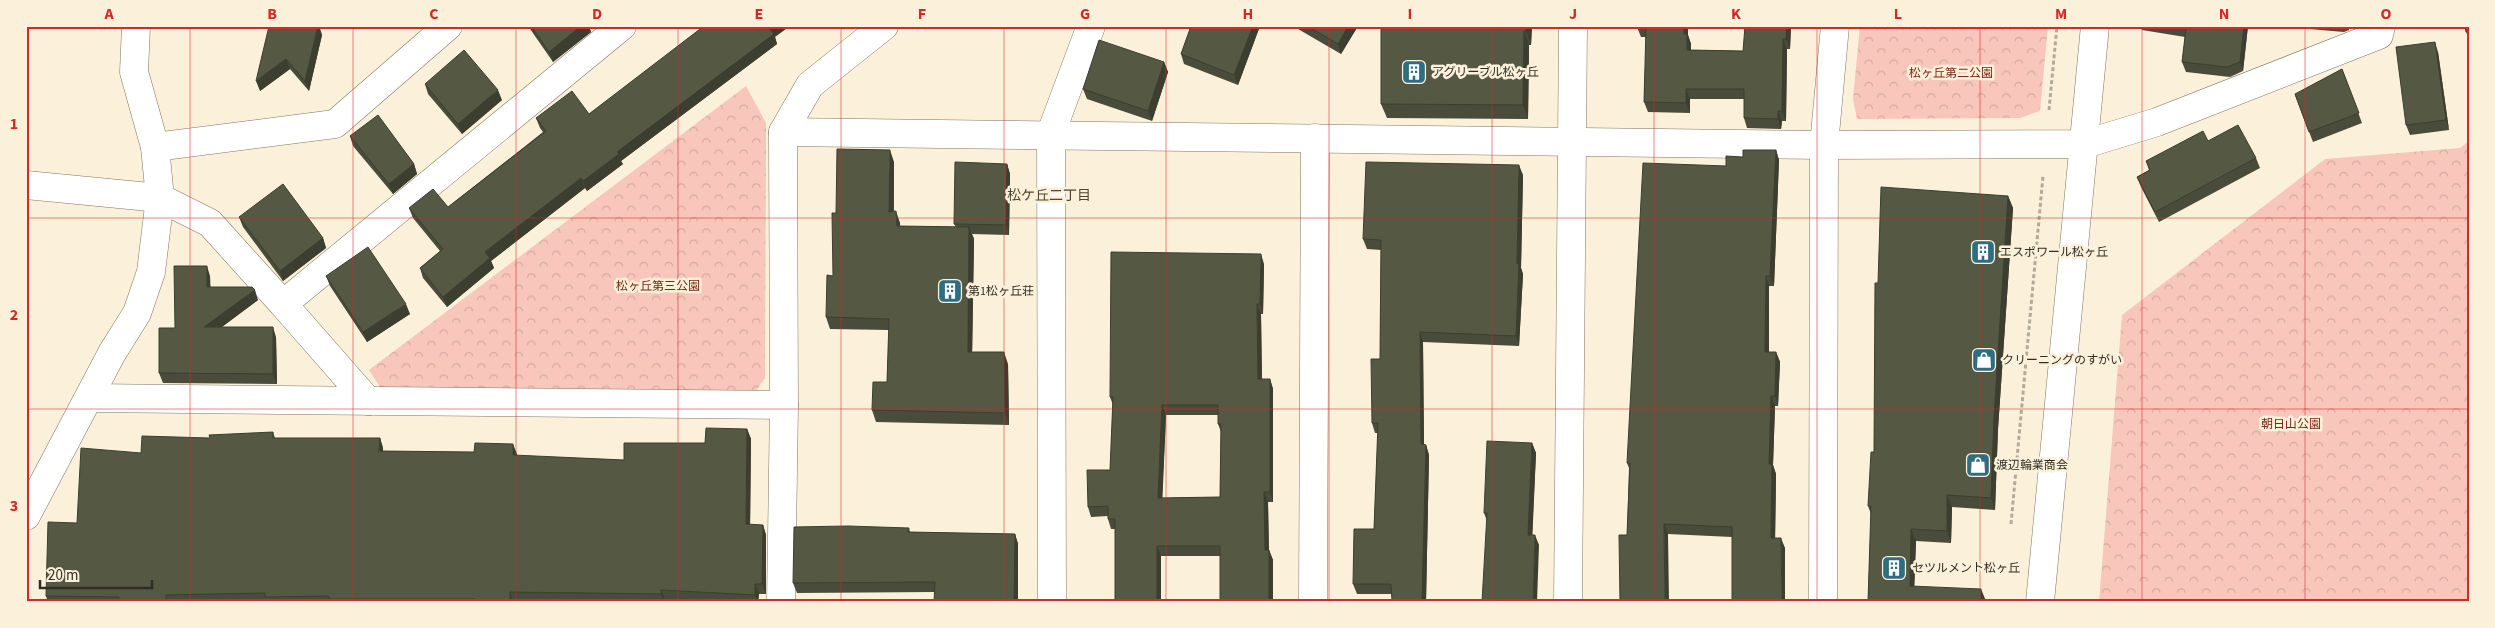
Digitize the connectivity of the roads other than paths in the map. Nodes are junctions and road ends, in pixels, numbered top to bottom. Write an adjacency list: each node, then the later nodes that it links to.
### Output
1 (136, 26): 16 (street)
2 (448, 26): 16 (street)
3 (622, 26): 19 (street)
4 (884, 26): 10 (street)
5 (1091, 26): 11 (street)
6 (1573, 26): 13 (street)
7 (1835, 26): 15 (street)
8 (2095, 26): 14 (street)
9 (2381, 26): 14 (street)
10 (783, 132): 11 (street); 22 (street)
11 (1051, 133): 12 (street); 25 (street)
12 (1315, 138): 13 (street); 26 (street)
13 (1573, 140): 15 (street); 27 (street)
14 (2085, 144): 15 (street); 29 (street)
15 (1824, 145): 28 (street)
16 (155, 147): 18 (street)
17 (26, 184): 18 (street)
18 (160, 198): 19 (street); 20 (street)
19 (283, 304): 21 (street)
20 (89, 398): 21 (street); 23 (street)
21 (368, 400): 22 (street)
22 (784, 405): 24 (street)
23 (26, 516)
24 (781, 602)
25 (1052, 602)
26 (1313, 602)
27 (1568, 602)
28 (1823, 602)
29 (2040, 602)

